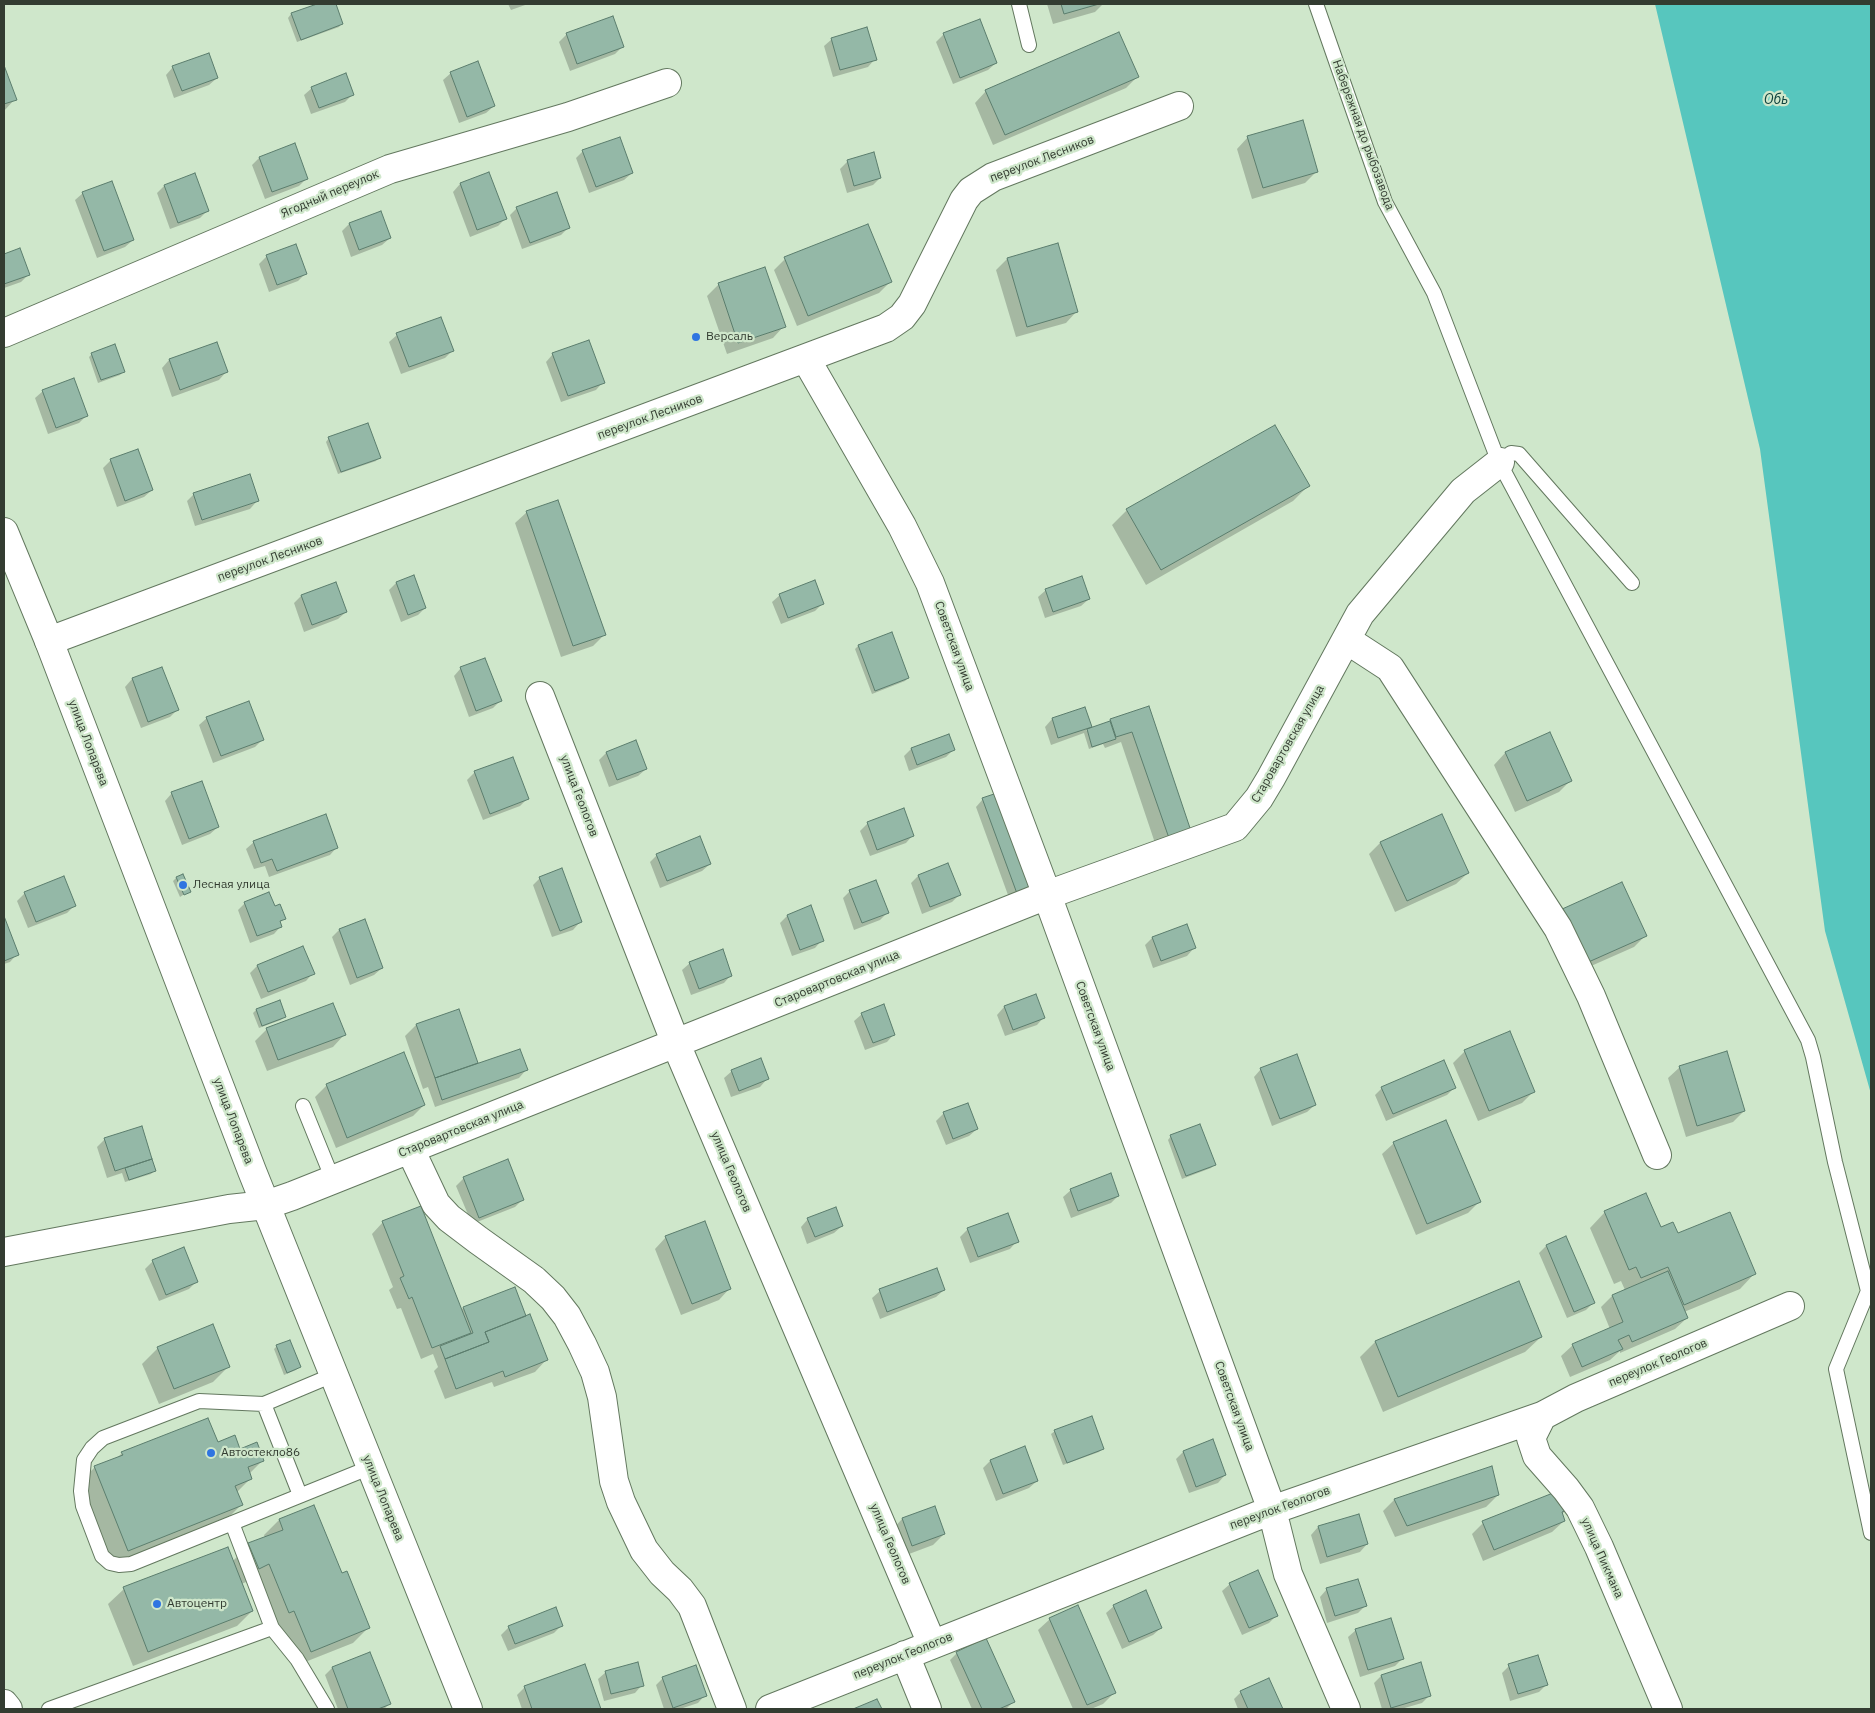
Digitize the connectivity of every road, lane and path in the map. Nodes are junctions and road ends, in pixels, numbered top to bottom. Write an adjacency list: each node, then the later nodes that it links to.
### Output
1 (1019, 4): 3 (lane)
2 (1316, 4): 8 (lane, Набережная до рыбозавода)
3 (1029, 45)
4 (667, 83): 6 (street, Ягодный переулок)
5 (1179, 106): 7 (street, переулок Лесников)
6 (4, 333)
7 (806, 359): 12 (street, переулок Лесников); 14 (street, Советская улица)
8 (1500, 462): 10 (lane); 11 (street, Старовартовская улица); 30 (lane, Набережная до рыбозавода)
9 (4, 532): 12 (street, улица Лопарева)
10 (1632, 583)
11 (1347, 640): 14 (street, Старовартовская улица); 18 (street)
12 (49, 641): 20 (street, улица Лопарева)
13 (540, 696): 15 (street, улица Геологов)
14 (1047, 895): 15 (street, Старовартовская улица); 28 (street, Советская улица)
15 (676, 1044): 17 (street, Старовартовская улица); 32 (street, улица Геологов)
16 (303, 1106): 19 (lane)
17 (410, 1150): 19 (street, Старовартовская улица); 39 (street)
18 (1657, 1155)
19 (333, 1180): 20 (street, Старовартовская улица)
20 (266, 1205): 21 (street, Старовартовская улица); 23 (street, улица Лопарева)
21 (4, 1252)
22 (1790, 1306): 25 (street, переулок Геологов)
23 (333, 1375): 24 (lane); 26 (street, улица Лопарева)
24 (264, 1404): 27 (lane); 29 (lane)
25 (1542, 1416): 28 (street, переулок Геологов); 43 (street, улица Пикмана)
26 (371, 1467): 27 (lane); 38 (street, улица Лопарева)
27 (300, 1495): 29 (lane)
28 (1272, 1510): 32 (street, переулок Геологов); 42 (street, Советская улица)
29 (232, 1523): 31 (lane)
30 (1871, 1533)
31 (272, 1628): 36 (lane); 37 (lane)
32 (932, 1644): 33 (street, переулок Геологов)
33 (905, 1655): 40 (street, переулок Геологов); 41 (street)
34 (4, 1704): 35 (street)
35 (8, 1709)
36 (49, 1709)
37 (327, 1709)
38 (468, 1709)
39 (732, 1709)
40 (770, 1709)
41 (927, 1709)
42 (1346, 1709)
43 (1668, 1709)

